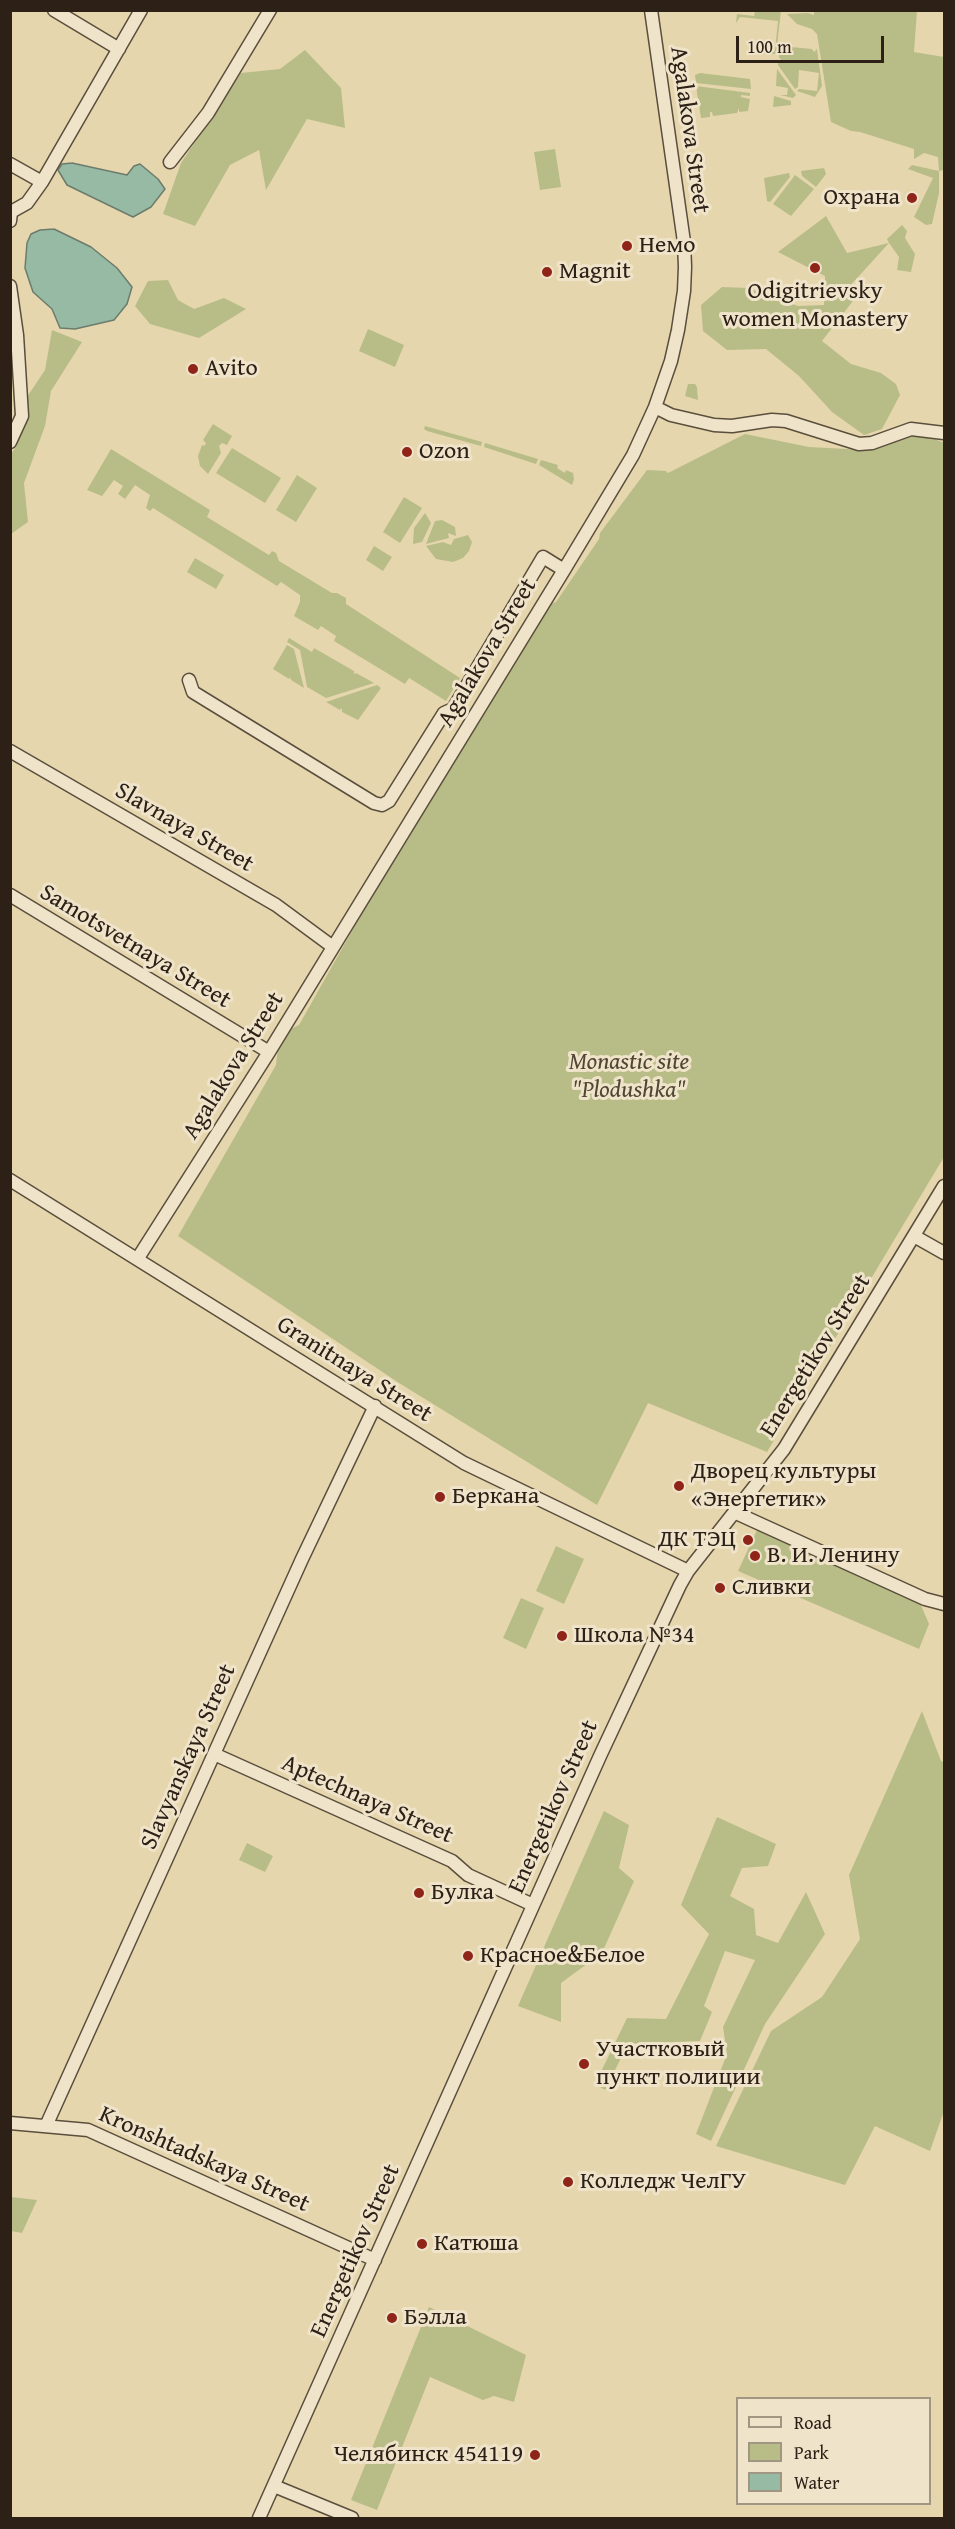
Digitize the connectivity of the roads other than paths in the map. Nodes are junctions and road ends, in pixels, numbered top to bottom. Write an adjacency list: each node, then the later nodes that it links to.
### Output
1 (54, 10): 5 (street)
2 (141, 10): 5 (street)
3 (270, 10): 6 (street)
4 (651, 10): 12 (street, Agalakova Street)
5 (119, 49): 8 (street)
6 (170, 162)
7 (10, 164): 8 (street)
8 (42, 182): 9 (street)
9 (11, 211): 10 (street)
10 (10, 221)
11 (10, 286): 14 (street)
12 (655, 407): 13 (street); 15 (street, Agalakova Street)
13 (945, 433)
14 (10, 442)
15 (564, 570): 16 (street); 19 (street, Agalakova Street)
16 (189, 680)
17 (10, 751): 19 (street, Slavnaya Street)
18 (10, 895): 20 (street, Samotsvetnaya Street)
19 (333, 947): 20 (street, Agalakova Street)
20 (269, 1052): 25 (street, Agalakova Street)
21 (10, 1180): 25 (street, Granitnaya Street)
22 (945, 1186): 23 (street, Energetikov Street)
23 (914, 1236): 24 (street); 27 (street, Energetikov Street)
24 (945, 1253)
25 (138, 1258): 26 (street, Granitnaya Street)
26 (375, 1406): 28 (street, Granitnaya Street); 30 (street, Slavyanskaya Street)
27 (736, 1513): 28 (street, Energetikov Street); 29 (street)
28 (688, 1571): 31 (street, Energetikov Street)
29 (945, 1604)
30 (214, 1754): 31 (street, Aptechnaya Street); 33 (street, Slavyanskaya Street)
31 (534, 1905): 34 (street, Energetikov Street)
32 (10, 2123): 33 (street, Kronshtadskaya Street)
33 (46, 2126): 34 (street, Kronshtadskaya Street)
34 (375, 2260): 35 (street, Energetikov Street)
35 (274, 2486): 36 (street, Energetikov Street); 37 (street)
36 (259, 2518)
37 (352, 2518)

